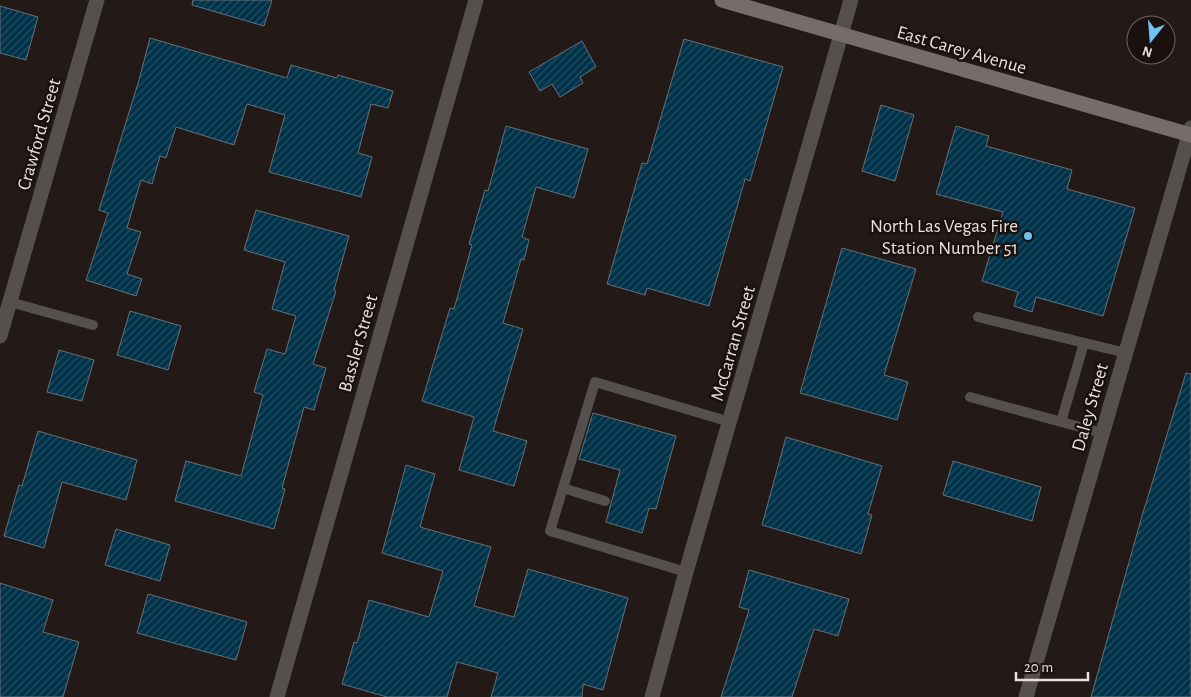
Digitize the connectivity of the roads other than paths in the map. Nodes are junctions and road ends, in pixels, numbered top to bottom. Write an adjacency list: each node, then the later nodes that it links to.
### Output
1 (97, 0): 7 (street, Crawford Street)
2 (476, 0): 20 (street, Bassler Street)
3 (722, 0): 5 (main road, East Carey Avenue)
4 (851, 0): 5 (street, McCarran Street)
5 (841, 34): 6 (main road, East Carey Avenue); 14 (street, McCarran Street)
6 (1190, 133): 12 (street, Daley Street)
7 (10, 302): 9 (lane); 10 (street, Crawford Street)
8 (978, 317): 11 (lane)
9 (93, 324)
10 (0, 336)
11 (1084, 343): 12 (lane); 15 (lane)
12 (1126, 354): 16 (street, Daley Street)
13 (970, 397): 15 (lane)
14 (730, 422): 17 (lane); 19 (street, McCarran Street)
15 (1061, 422): 16 (lane)
16 (1102, 433): 22 (street, Daley Street)
17 (562, 488): 18 (lane); 19 (lane)
18 (605, 501)
19 (686, 572): 21 (street, McCarran Street)
20 (277, 697)
21 (652, 697)
22 (1026, 697)

